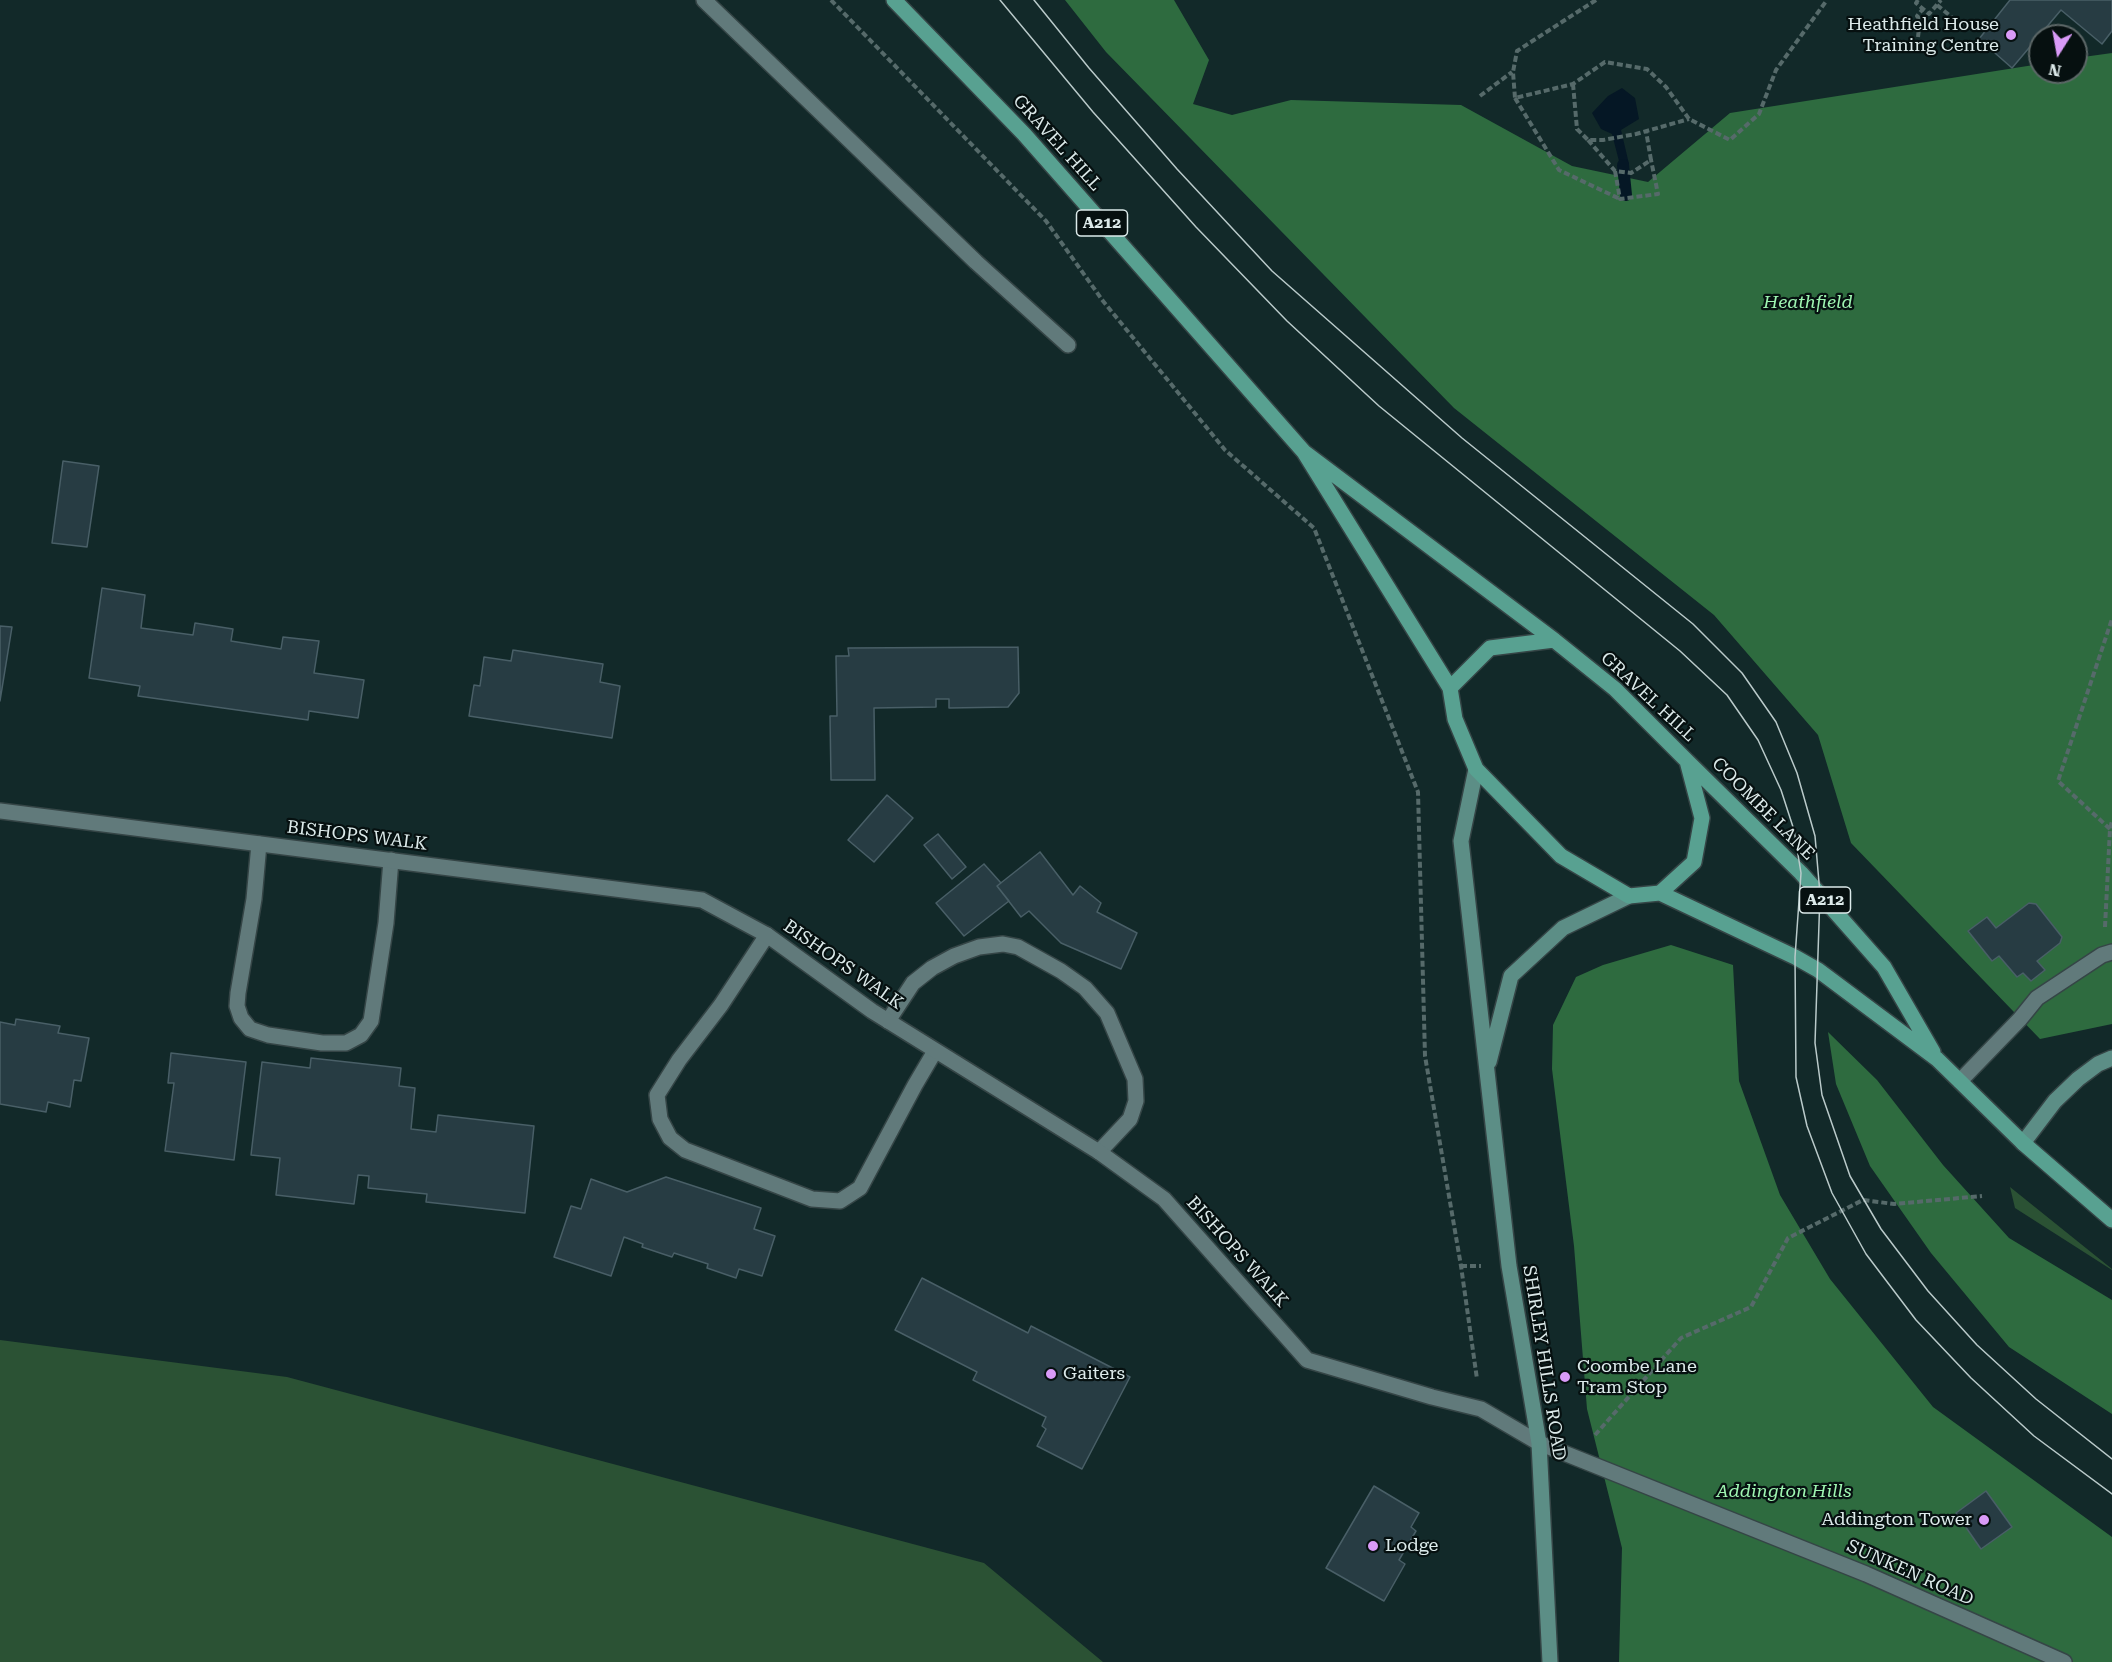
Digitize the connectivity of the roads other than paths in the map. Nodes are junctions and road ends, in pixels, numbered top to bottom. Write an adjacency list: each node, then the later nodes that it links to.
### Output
1 (704, 0): 3 (street)
2 (894, 0): 4 (main road, GRAVEL HILL / A212)
3 (1068, 345)
4 (1304, 452): 5 (main road, GRAVEL HILL / A212); 6 (main road, GRAVEL HILL / A212)
5 (1554, 640): 6 (main road); 7 (main road, GRAVEL HILL / A212)
6 (1450, 688): 8 (main road, GRAVEL HILL / A212)
7 (1687, 761): 12 (main road, GRAVEL HILL); 19 (main road, COOMBE LANE / A212)
8 (1476, 769): 13 (main road, GRAVEL HILL / A212); 20 (street, SHIRLEY HILLS ROAD)
9 (0, 811): 10 (street, BISHOPS WALK)
10 (259, 844): 11 (street, BISHOPS WALK); 11 (street)
11 (391, 860): 14 (street, BISHOPS WALK)
12 (1660, 893): 13 (main road); 19 (main road, COOMBE LANE / A212)
13 (1629, 896): 20 (street, SHIRLEY HILLS ROAD)
14 (767, 935): 16 (street, BISHOPS WALK); 17 (street)
15 (2107, 953): 21 (street)
16 (888, 1021): 17 (street, BISHOPS WALK); 23 (street)
17 (935, 1051): 23 (street, BISHOPS WALK)
18 (2112, 1058): 22 (street)
19 (1937, 1059): 21 (main road, COOMBE LANE / A212)
20 (1486, 1071): 25 (street, SHIRLEY HILLS ROAD)
21 (1960, 1081): 22 (main road, COOMBE LANE / A212)
22 (2023, 1143): 24 (main road, COOMBE LANE / A212)
23 (1099, 1152): 25 (street, BISHOPS WALK)
24 (2112, 1220)
25 (1539, 1443): 26 (street, SHIRLEY HILLS ROAD); 27 (street, SUNKEN ROAD)
26 (1550, 1662)
27 (2064, 1662)

